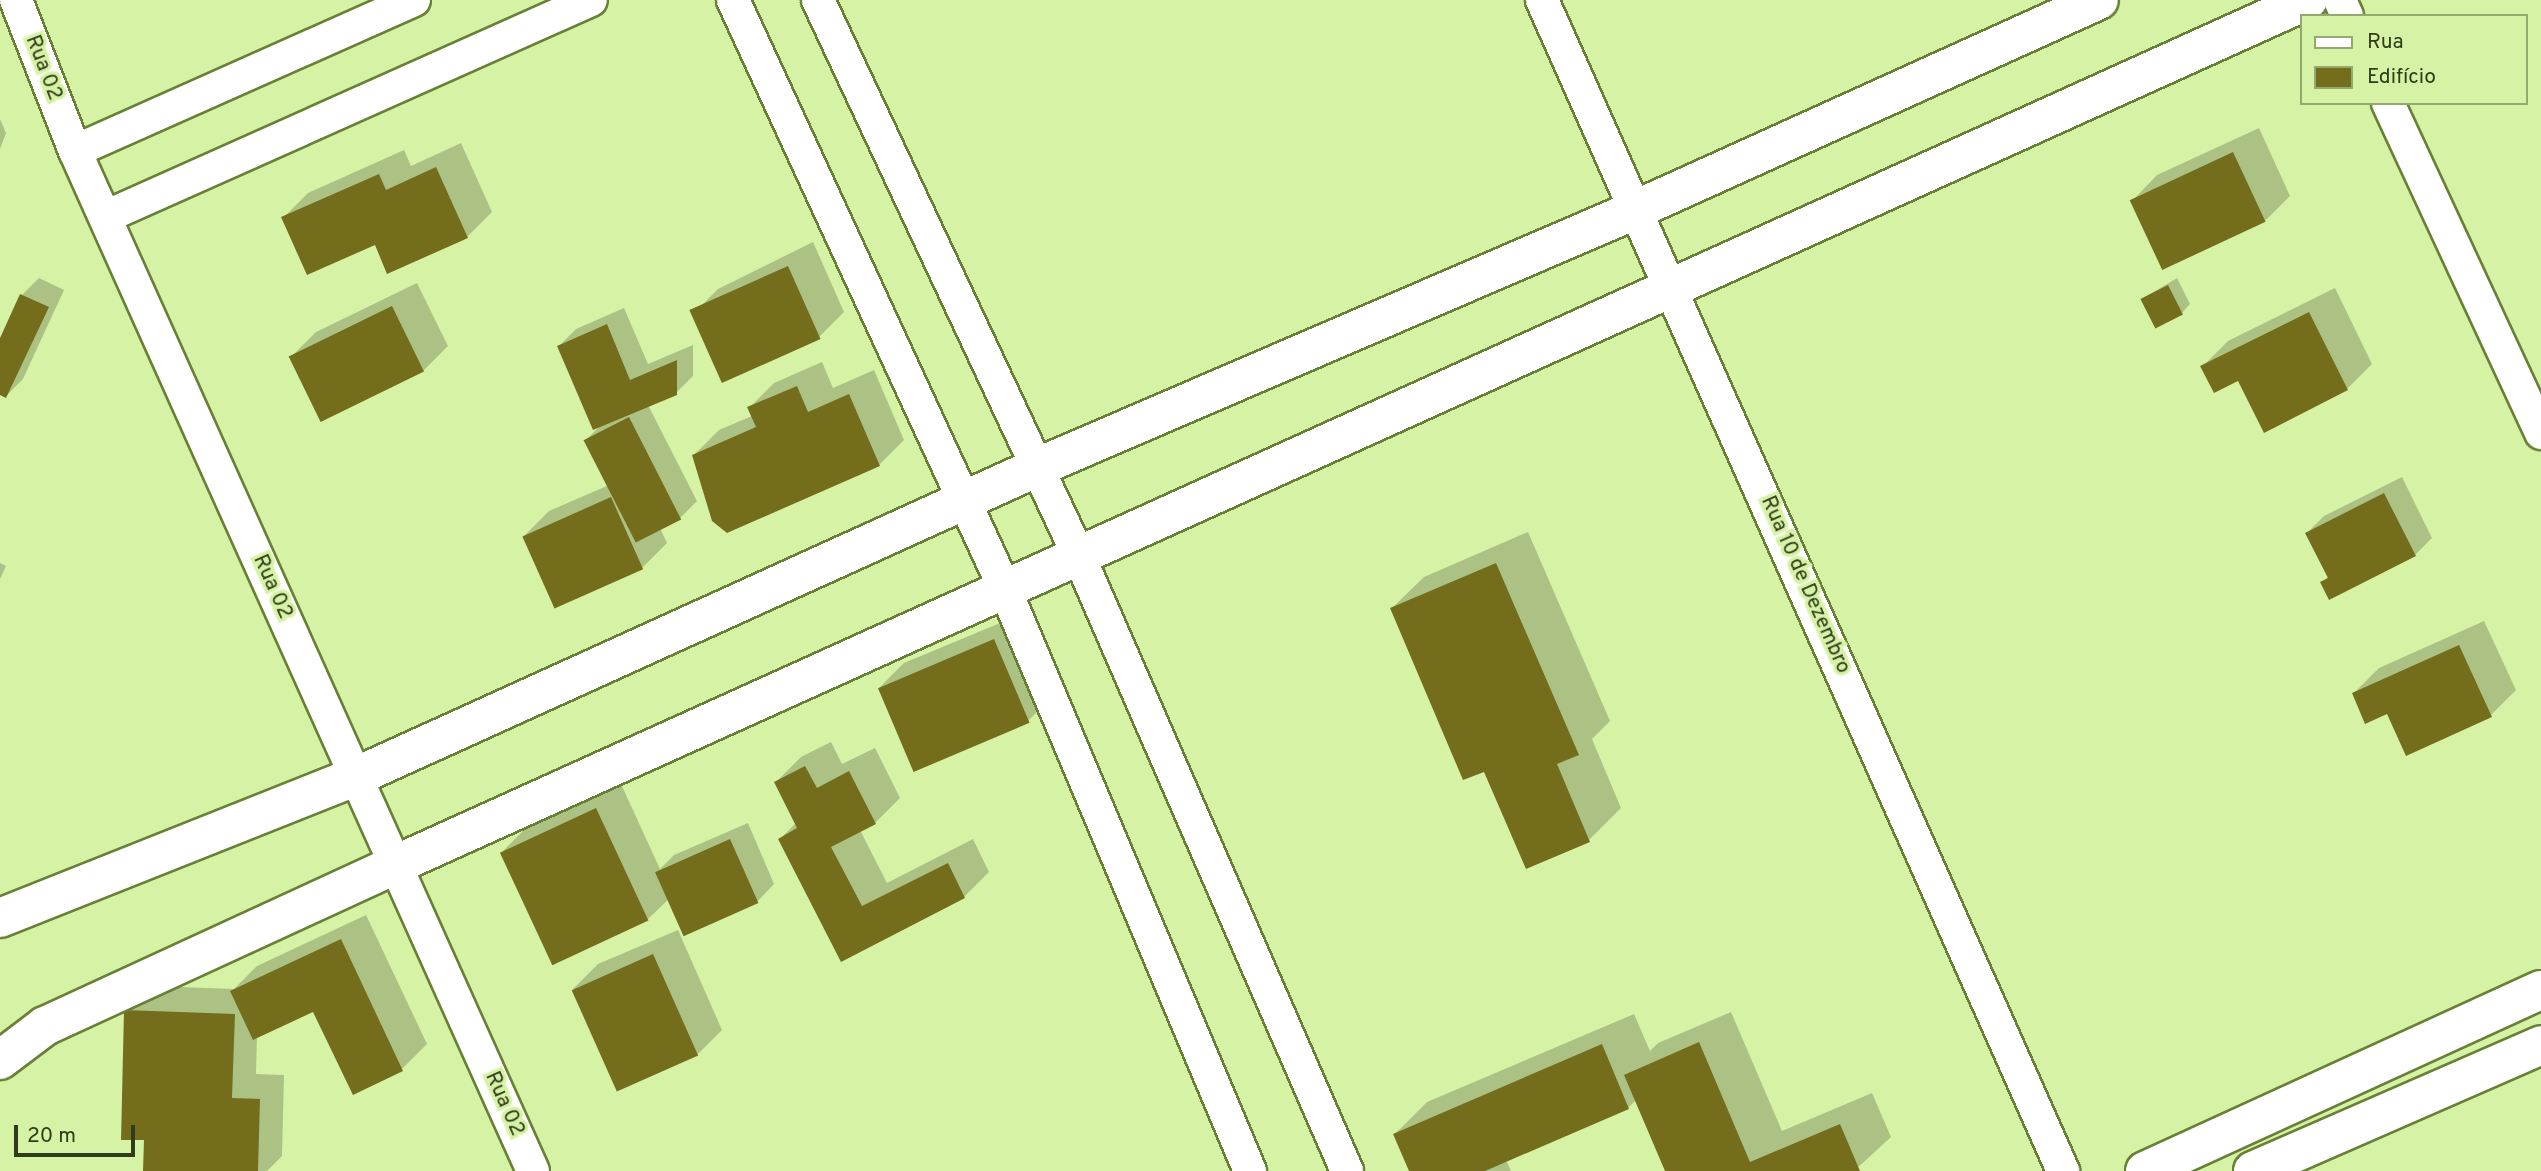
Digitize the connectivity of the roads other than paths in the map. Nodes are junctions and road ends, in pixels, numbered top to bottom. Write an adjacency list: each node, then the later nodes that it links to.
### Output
1 (16, 0): 10 (street, Rua 02)
2 (414, 0): 10 (street)
3 (591, 0): 12 (street)
4 (733, 0): 16 (street)
5 (818, 0): 15 (street)
6 (1542, 0): 11 (street, Rua 10 de Dezembro)
7 (2099, 0): 11 (main road)
8 (2308, 0): 13 (main road)
9 (2389, 105): 14 (street)
10 (75, 151): 12 (street, Rua 02)
11 (1635, 210): 13 (street, Rua 10 de Dezembro); 15 (main road)
12 (105, 217): 19 (street, Rua 02)
13 (1675, 290): 17 (main road); 29 (street, Rua 10 de Dezembro)
14 (2541, 433)
15 (1038, 467): 16 (main road); 17 (street)
16 (965, 502): 18 (street); 19 (main road)
17 (1078, 554): 18 (main road); 25 (street)
18 (1004, 587): 20 (main road); 28 (street)
19 (357, 776): 20 (street, Rua 02); 21 (main road)
20 (397, 864): 24 (main road); 27 (street, Rua 02)
21 (0, 918)
22 (2541, 990): 26 (main road)
23 (2541, 1045): 30 (main road)
24 (0, 1060)
25 (1342, 1169)
26 (2147, 1170)
27 (533, 1171)
28 (1250, 1171)
29 (2063, 1171)
30 (2253, 1171)

